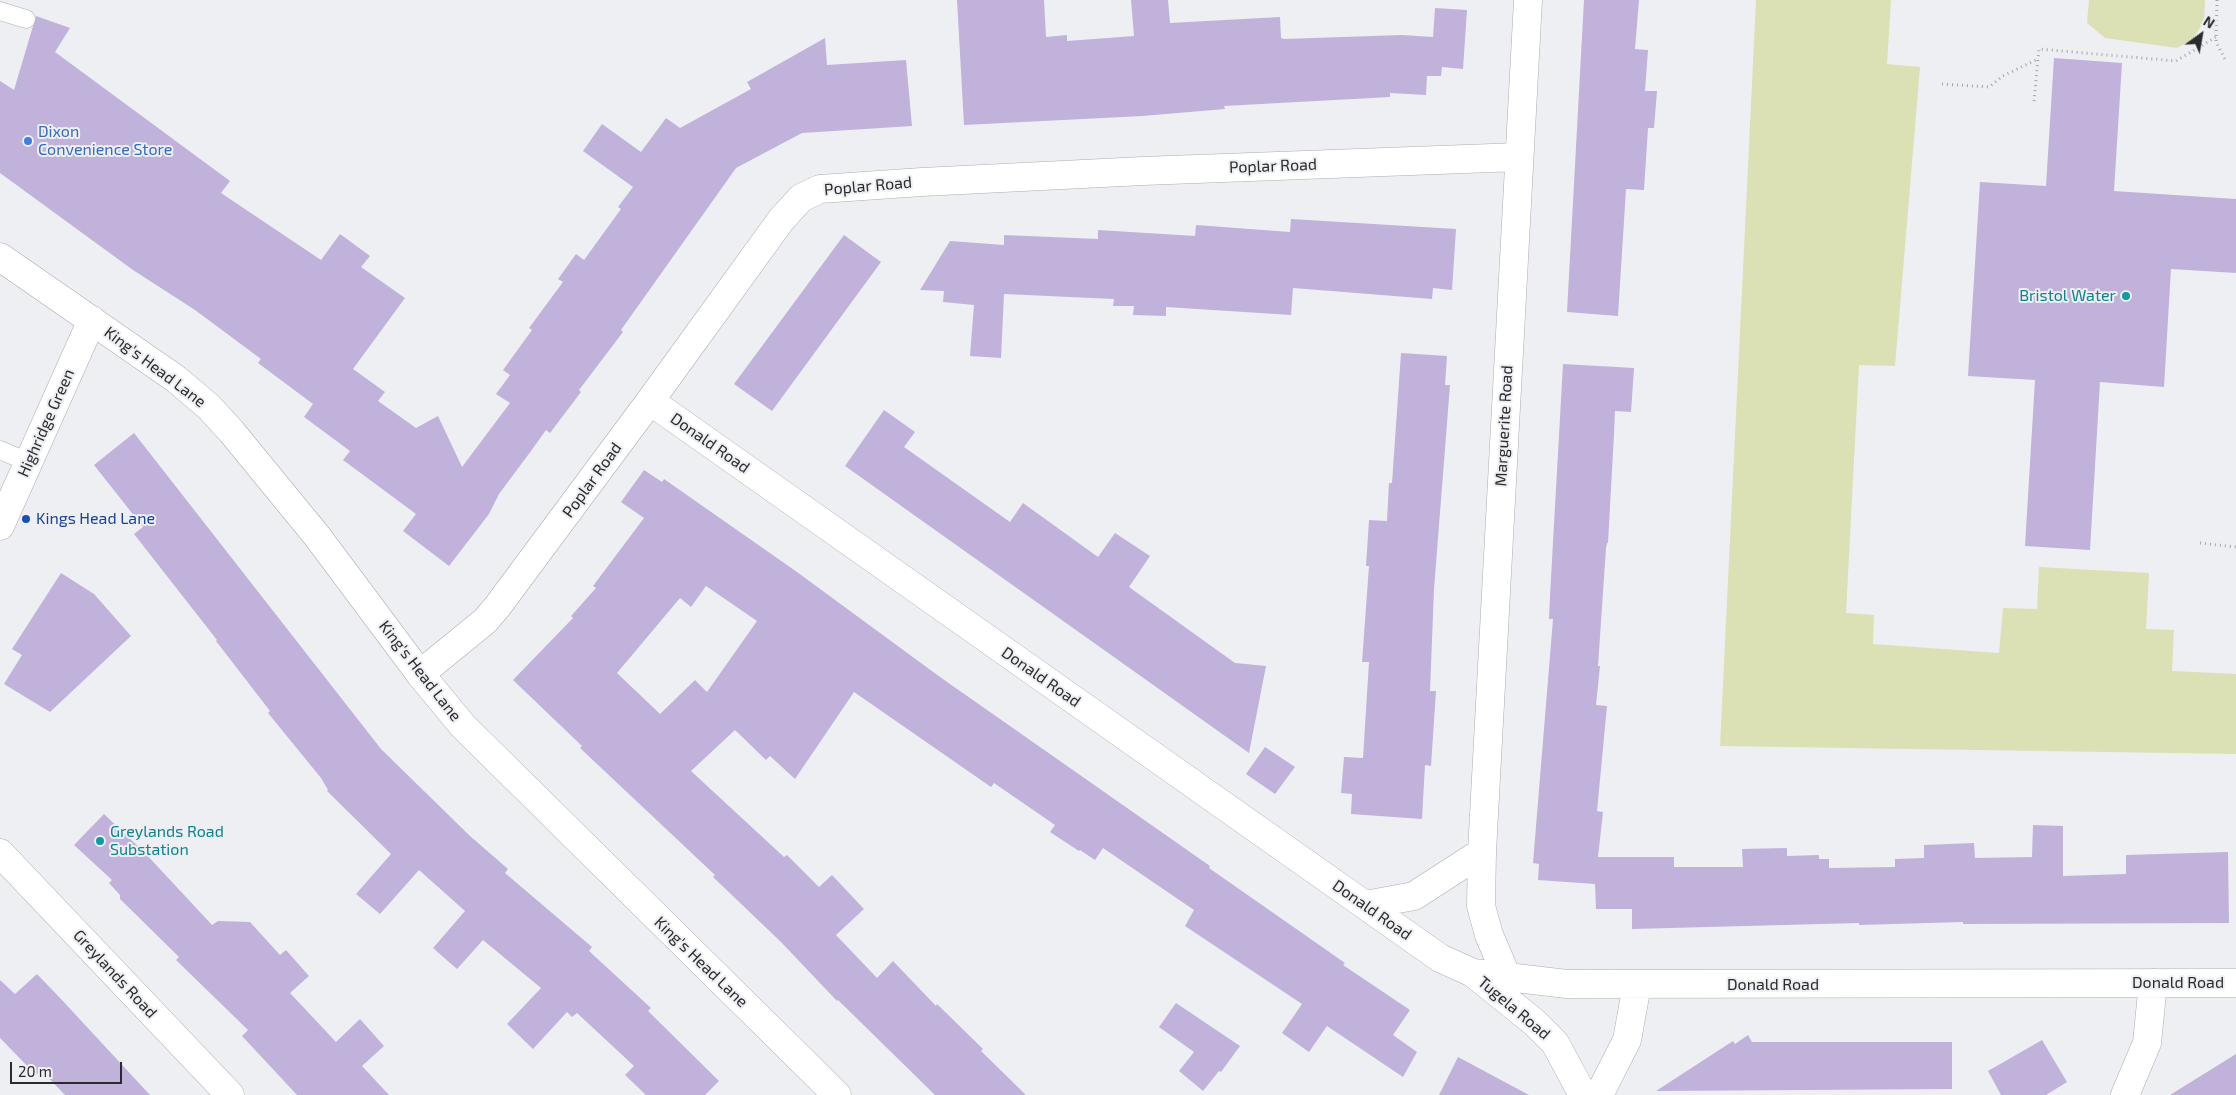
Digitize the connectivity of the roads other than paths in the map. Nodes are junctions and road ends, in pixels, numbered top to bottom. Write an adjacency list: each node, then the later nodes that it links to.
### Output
1 (1528, 0): 4 (street, Marguerite Road)
2 (0, 11): 3 (lane)
3 (26, 19)
4 (1519, 157): 7 (street, Poplar Road); 12 (street, Marguerite Road)
5 (0, 256): 6 (street, King's Head Lane)
6 (92, 320): 9 (street, Highridge Green); 11 (street, King's Head Lane)
7 (650, 401): 11 (street, Poplar Road); 14 (street, Donald Road)
8 (0, 450): 9 (lane)
9 (28, 462): 10 (street, Highridge Green)
10 (0, 526)
11 (420, 674): 21 (street, King's Head Lane)
12 (1482, 852): 14 (street); 16 (street, Marguerite Road)
13 (0, 853): 20 (street, Greylands Road)
14 (1365, 905): 15 (street, Donald Road)
15 (1473, 973): 16 (street, Donald Road); 22 (street, Tugela Road)
16 (1507, 977): 19 (street, Donald Road)
17 (2236, 983): 18 (street, Donald Road)
18 (2153, 984): 19 (street, Donald Road); 24 (street)
19 (1637, 985): 23 (street)
20 (230, 1095)
21 (836, 1095)
22 (1583, 1095)
23 (1599, 1095)
24 (2125, 1095)

